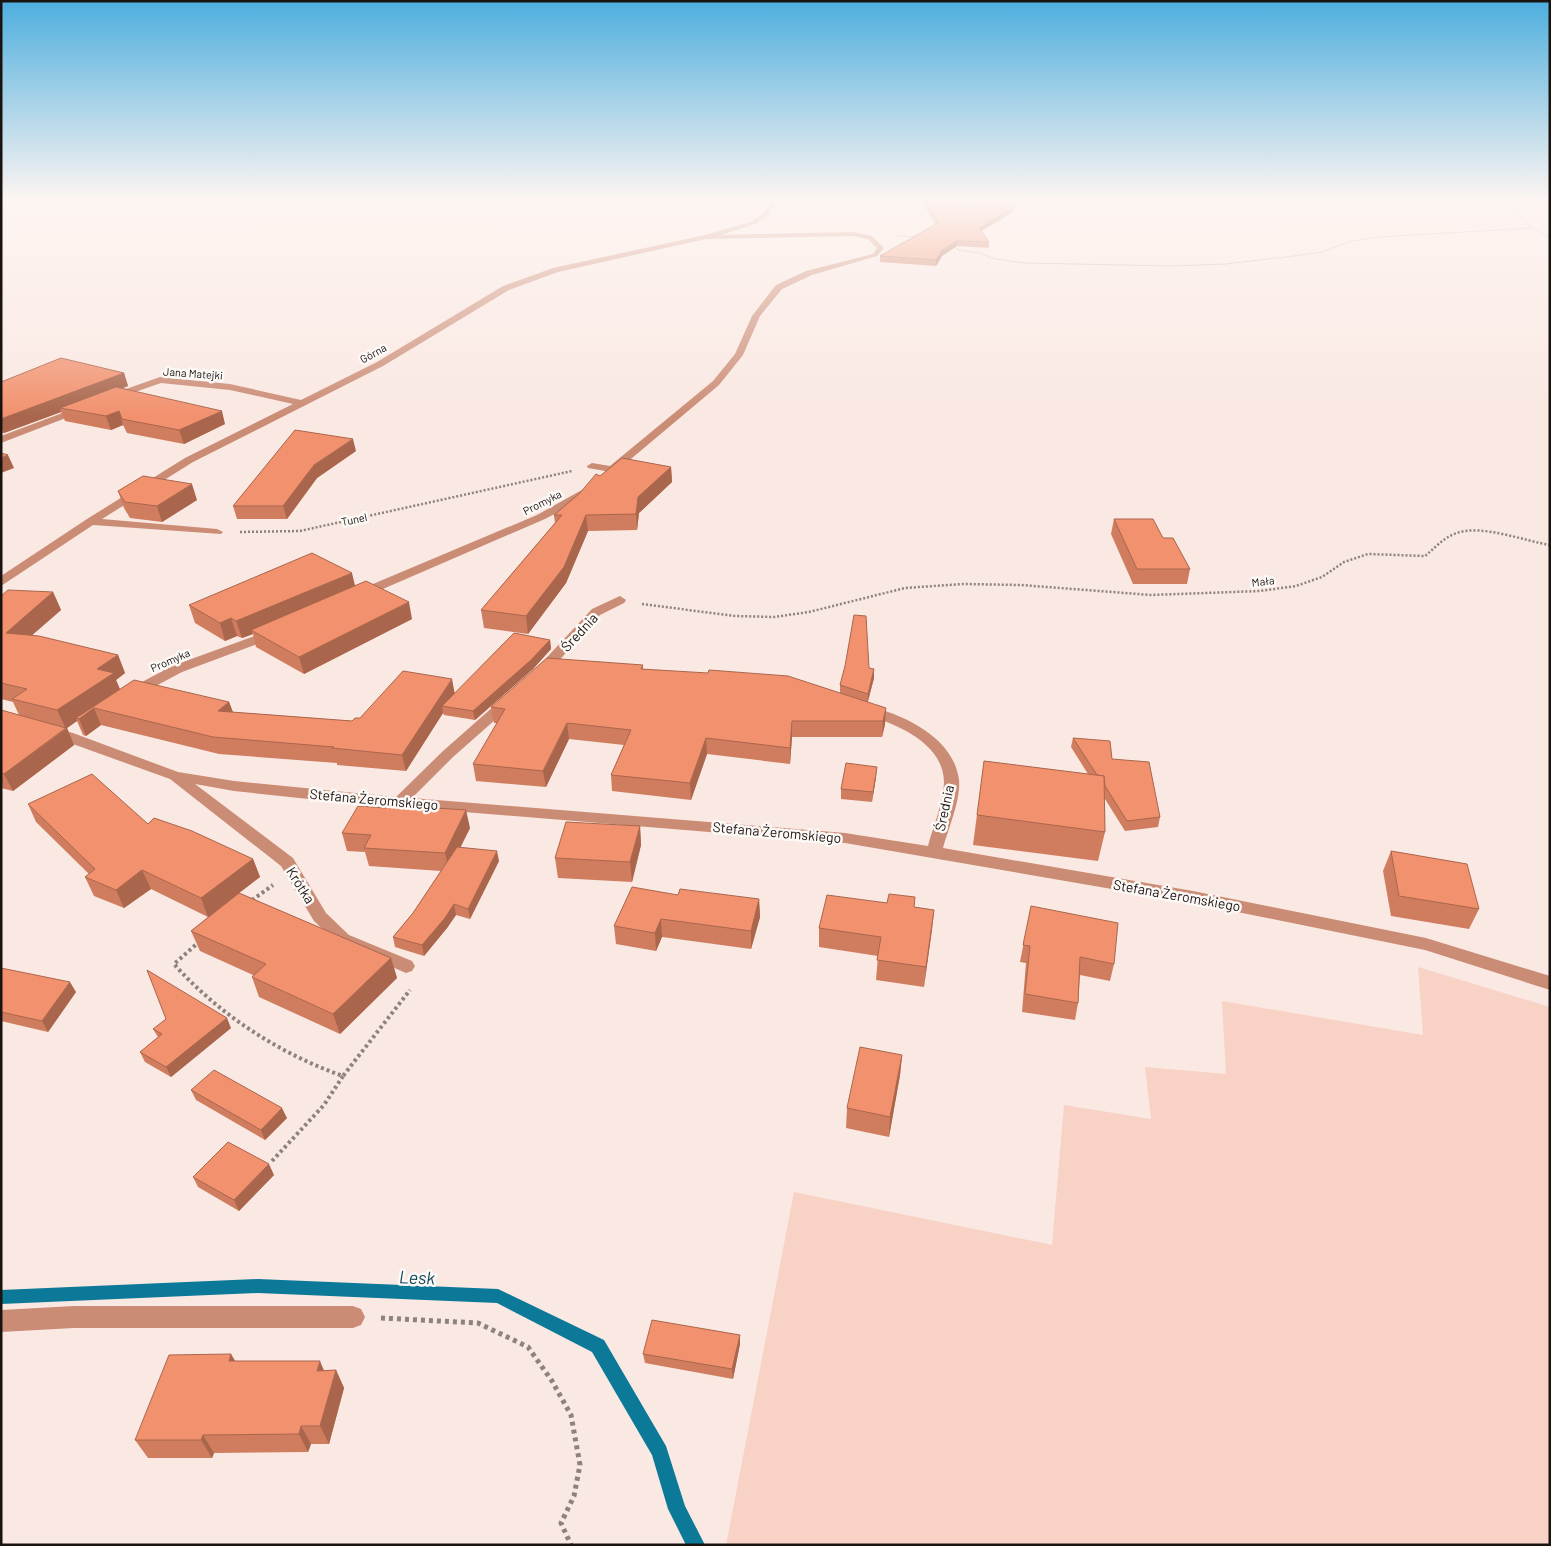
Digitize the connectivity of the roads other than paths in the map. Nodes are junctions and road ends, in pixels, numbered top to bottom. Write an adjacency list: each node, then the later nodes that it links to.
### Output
1 (555, 271): 3 (street, Górna)
2 (816, 271): 6 (street, Promyka)
3 (301, 403): 4 (street, Jana Matejki); 7 (street, Górna)
4 (1, 440)
5 (592, 466): 6 (street)
6 (612, 470): 10 (street, Promyka)
7 (91, 521): 8 (street); 9 (street, Górna)
8 (217, 532)
9 (1, 582)
10 (349, 599)
11 (620, 600): 13 (street, Średnia)
12 (284, 628): 17 (street, Promyka)
13 (552, 662): 14 (street, Średnia); 15 (street, Średnia)
14 (570, 663)
15 (530, 682)
16 (516, 695): 21 (street)
17 (123, 699)
18 (855, 706): 22 (street, Średnia)
19 (34, 727): 20 (street, Stefana Żeromskiego)
20 (175, 776): 21 (street, Stefana Żeromskiego); 23 (street, Krótka)
21 (400, 801): 22 (street, Stefana Żeromskiego)
22 (934, 852): 24 (street, Stefana Żeromskiego)
23 (406, 966)
24 (1550, 983)
25 (353, 1316): 26 (street)
26 (1, 1321)

